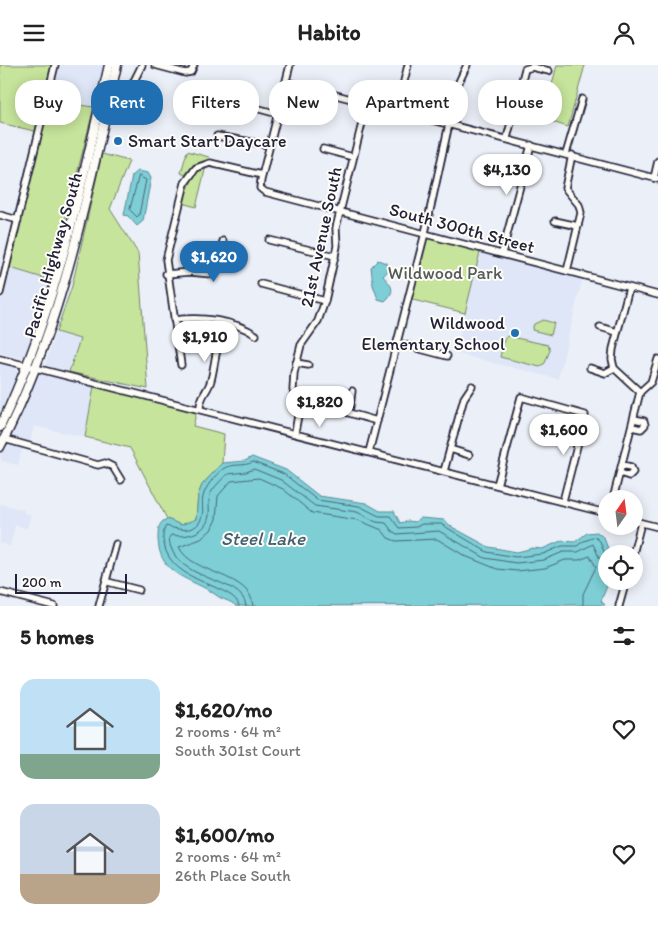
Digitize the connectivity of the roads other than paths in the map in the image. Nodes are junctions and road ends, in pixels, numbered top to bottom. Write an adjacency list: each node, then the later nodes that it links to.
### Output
1 (55, 65): 36 (street)
2 (108, 65): 11 (main road, Pacific Highway South)
3 (117, 65): 13 (main road, Pacific Highway South)
4 (142, 65): 14 (street)
5 (156, 65): 6 (street)
6 (194, 65)
7 (289, 65): 15 (street)
8 (408, 65): 16 (street)
9 (467, 65): 17 (street)
10 (549, 71): 25 (street)
11 (106, 77): 12 (main road); 64 (main road, Pacific Highway South)
12 (106, 80)
13 (113, 80)
14 (134, 80)
15 (286, 80)
16 (404, 80)
17 (460, 80)
18 (582, 99): 29 (street)
19 (103, 125): 65 (main road, Pacific Highway South)
20 (275, 125): 26 (street)
21 (361, 125): 30 (street, 21st Avenue South)
22 (447, 125): 39 (street)
23 (455, 125): 25 (street)
24 (217, 136): 26 (street)
25 (507, 138): 27 (street)
26 (270, 145): 32 (street)
27 (531, 145): 29 (street); 42 (street)
28 (324, 149): 30 (street)
29 (569, 155): 33 (street); 38 (street)
30 (353, 157): 34 (street, 21st Avenue South)
31 (658, 161): 33 (street)
32 (262, 175): 34 (street, South 300th Street); 46 (street)
33 (656, 178)
34 (340, 212): 39 (street, South 300th Street); 43 (street, 21st Avenue South)
35 (0, 215): 36 (street)
36 (18, 220): 45 (street)
37 (555, 221): 38 (street)
38 (578, 226): 44 (street)
39 (425, 233): 42 (street, South 300th Street); 57 (street)
40 (269, 240): 43 (street)
41 (222, 241): 46 (street)
42 (502, 253): 44 (street, South 300th Street)
43 (335, 256): 51 (street, 21st Avenue South)
44 (567, 271): 48 (street, South 300th Street)
45 (2, 272): 49 (street)
46 (166, 274): 52 (street)
47 (261, 284): 51 (street)
48 (629, 288): 50 (street, South 300th Street); 55 (street)
49 (0, 293)
50 (658, 295)
51 (325, 301): 61 (street, 21st Avenue South)
52 (174, 320): 53 (street); 62 (street)
53 (227, 324): 56 (street); 71 (street)
54 (600, 327): 55 (street)
55 (617, 331): 67 (street)
56 (256, 335)
57 (397, 343): 58 (street); 73 (street)
58 (447, 356)
59 (0, 359): 64 (street)
60 (658, 359): 70 (street)
61 (296, 363): 63 (street); 76 (street, 21st Avenue South)
62 (181, 365)
63 (308, 365)
64 (27, 366): 65 (street); 74 (main road, Pacific Highway South)
65 (36, 368): 71 (street); 77 (main road, Pacific Highway South)
66 (590, 368): 67 (street)
67 (614, 368): 70 (street)
68 (472, 386): 78 (street)
69 (352, 391): 73 (street)
70 (640, 392): 72 (street)
71 (200, 408): 76 (street)
72 (634, 419): 75 (street); 75 (street)
73 (377, 421): 79 (street)
74 (0, 427)
75 (632, 427): 81 (street)
76 (295, 433): 79 (street)
77 (2, 443): 84 (street)
78 (450, 449): 80 (street); 82 (street)
79 (369, 452): 82 (street)
80 (469, 455)
81 (622, 465): 83 (street); 83 (street)
82 (444, 471): 85 (street)
83 (620, 473): 86 (street)
84 (121, 480)
85 (498, 485): 87 (street); 87 (street)
86 (615, 490)
87 (562, 501): 88 (street)
88 (598, 511)
89 (643, 523): 90 (street)
90 (658, 527)
91 (116, 544): 92 (street)
92 (108, 582): 93 (street); 98 (street)
93 (139, 590)
94 (623, 590): 99 (street)
95 (0, 592): 96 (street)
96 (38, 604): 97 (street)
97 (54, 606)
98 (99, 606)
99 (619, 606)

